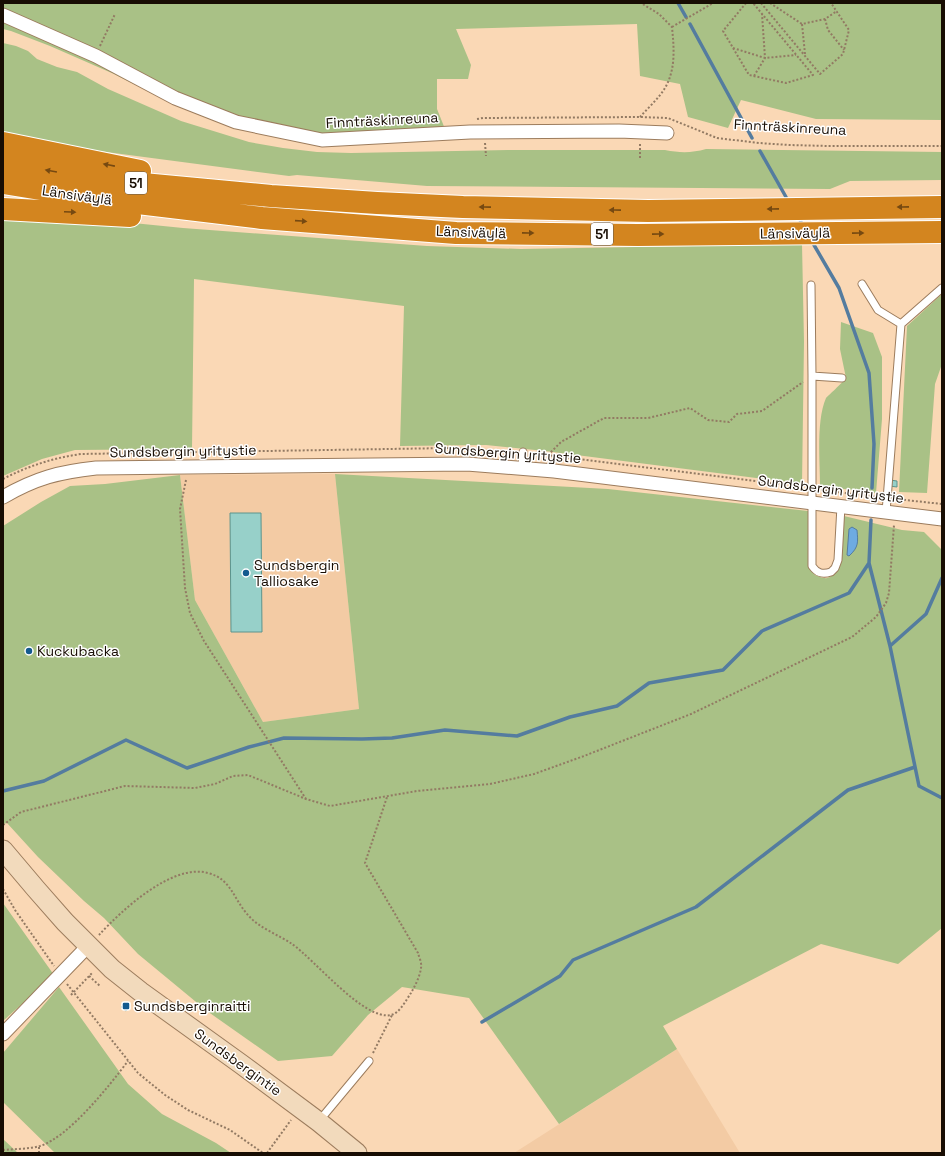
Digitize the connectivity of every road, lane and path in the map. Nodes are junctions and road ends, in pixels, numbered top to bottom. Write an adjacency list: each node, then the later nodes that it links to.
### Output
1 (641, 3): 14 (path)
2 (712, 3): 14 (path)
3 (746, 3): 16 (path)
4 (753, 3): 9 (path)
5 (761, 3): 20 (path)
6 (770, 3): 13 (path)
7 (831, 3): 8 (path)
8 (837, 11): 12 (path); 17 (path)
9 (762, 13): 19 (path); 21 (path)
10 (115, 14): 18 (path)
11 (3, 15): 18 (street, Finnträskinreuna)
12 (825, 19): 13 (path); 17 (path)
13 (802, 24): 20 (path)
14 (672, 27): 23 (path)
15 (93, 43): 18 (path)
16 (733, 48): 21 (path); 22 (path)
17 (844, 50): 20 (path)
18 (98, 51): 25 (street, Finnträskinreuna)
19 (796, 55): 21 (path); 22 (path)
20 (805, 56)
21 (765, 58): 22 (path)
22 (754, 76)
23 (640, 117): 24 (path, Finnträskinreuna); 27 (path, Finnträskinreuna)
24 (475, 119)
25 (667, 133)
26 (3, 142): 30 (highway, one-way to 26)
27 (942, 146)
28 (3, 162): 30 (highway, Länsiväylä / 51, one-way to 28)
29 (3, 183): 33 (highway, Länsiväylä / 51)
30 (271, 196): 31 (highway, Länsiväylä / 51, one-way to 30)
31 (942, 207)
32 (3, 208): 33 (highway, one-way to 33)
33 (262, 218): 34 (highway, Länsiväylä / 51, one-way to 34)
34 (942, 232)
35 (862, 284): 38 (lane)
36 (811, 285): 39 (lane)
37 (942, 288): 38 (lane)
38 (902, 324): 48 (lane)
39 (812, 376): 40 (lane); 42 (path); 46 (lane)
40 (842, 378)
41 (523, 452): 43 (lane)
42 (548, 456)
43 (522, 468): 45 (street, Sundsbergin yritystie); 46 (street, Sundsbergin yritystie)
44 (186, 483): 51 (path)
45 (3, 497)
46 (812, 502): 47 (street, Sundsbergin yritystie); 47 (lane)
47 (841, 506): 48 (street, Sundsbergin yritystie)
48 (891, 512): 49 (street, Sundsbergin yritystie); 50 (path)
49 (942, 519)
50 (387, 797): 51 (path); 61 (path)
51 (306, 799): 52 (path)
52 (3, 825)
53 (3, 850): 56 (main road, Sundsbergintie)
54 (3, 862): 56 (main road, Sundsbergintie)
55 (3, 889): 57 (path)
56 (85, 949): 57 (street); 61 (path); 65 (main road, Sundsbergintie); 66 (main road, Sundsbergintie)
57 (60, 975): 59 (path); 62 (street)
58 (100, 986): 59 (path)
59 (73, 992): 60 (path); 63 (path)
60 (71, 995)
61 (392, 1015): 64 (path)
62 (3, 1034)
63 (128, 1061): 67 (path); 70 (path)
64 (369, 1061): 66 (lane)
65 (295, 1114): 66 (main road, Sundsbergintie); 71 (path)
66 (316, 1125): 72 (main road, Sundsbergintie); 73 (main road, Sundsbergintie)
67 (39, 1146): 68 (path); 69 (path)
68 (3, 1150)
69 (39, 1153)
70 (263, 1153)
71 (267, 1153)
72 (344, 1153)
73 (357, 1153)

